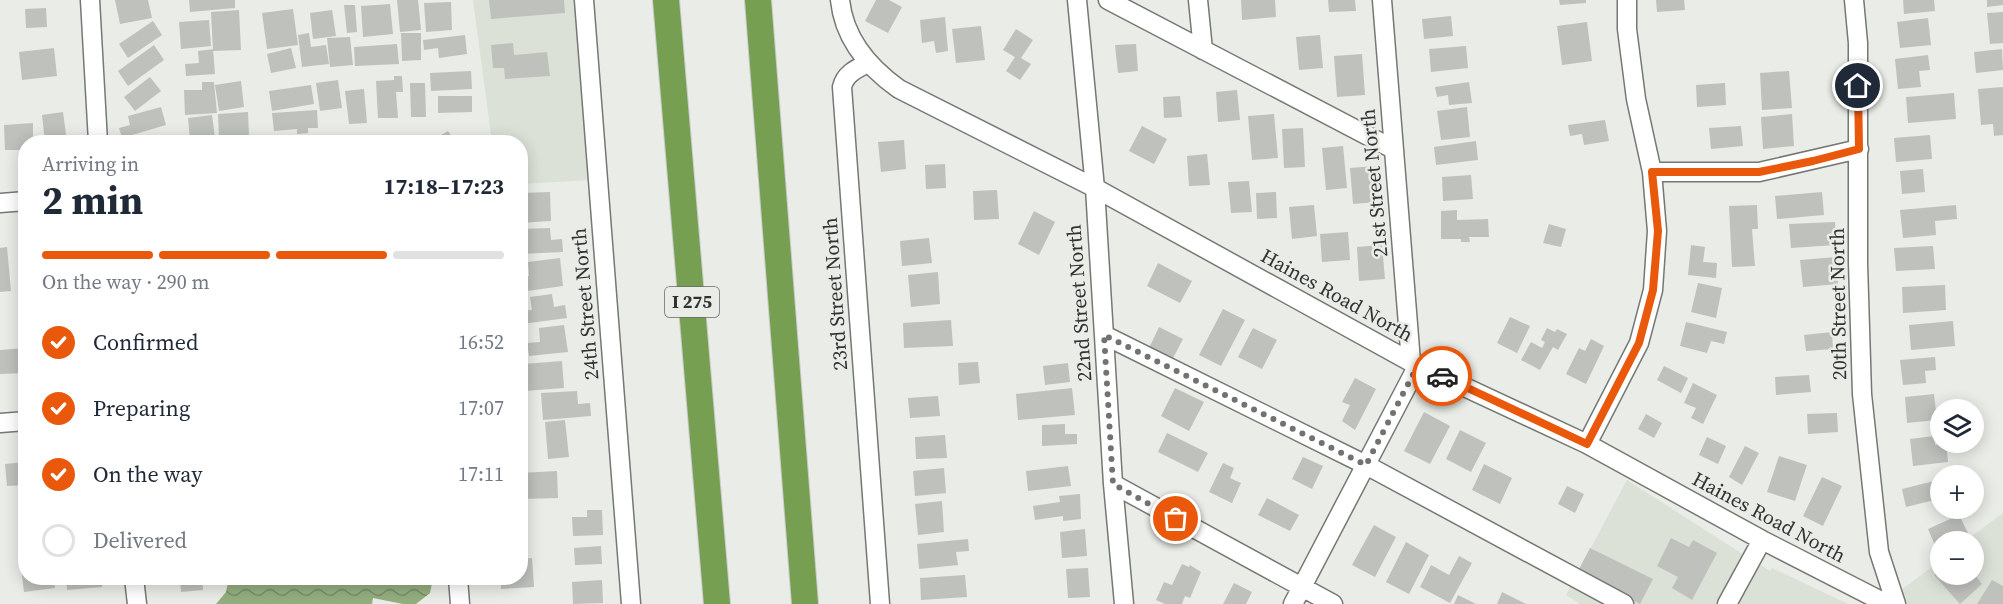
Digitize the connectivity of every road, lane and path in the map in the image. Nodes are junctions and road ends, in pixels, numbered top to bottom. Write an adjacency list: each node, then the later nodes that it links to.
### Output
1 (90, 0): 14 (street)
2 (584, 0): 34 (street, 24th Street North)
3 (666, 0): 35 (highway, I 275)
4 (758, 0): 36 (highway)
5 (840, 0): 13 (street)
6 (1077, 0): 18 (street, 22nd Street North)
7 (1108, 0): 12 (street)
8 (1198, 0): 12 (street)
9 (1382, 0): 15 (street, 21st Street North)
10 (1627, 0): 17 (street)
11 (1854, 0): 16 (street, 20th Street North)
12 (1203, 50): 15 (street)
13 (868, 63): 18 (street, Haines Road North); 37 (street, 23rd Street North)
14 (98, 135)
15 (1393, 149): 22 (street, 21st Street North)
16 (1859, 149): 17 (street); 44 (street, 20th Street North)
17 (1652, 172): 25 (street)
18 (1095, 188): 21 (street, 22nd Street North); 22 (street, Haines Road North)
19 (18, 202): 20 (street)
20 (0, 203)
21 (1104, 335): 26 (street); 27 (street, 22nd Street North)
22 (1414, 363): 25 (street, Haines Road North); 26 (street)
23 (18, 422): 24 (street)
24 (0, 423)
25 (1587, 444): 28 (street, Haines Road North)
26 (1366, 465): 31 (street); 41 (street)
27 (1113, 484): 31 (street); 38 (street, 22nd Street North)
28 (1762, 540): 42 (street); 43 (street, Haines Road North)
29 (135, 585): 32 (street)
30 (459, 585): 33 (street)
31 (1302, 588): 39 (street); 40 (street)
32 (137, 604)
33 (460, 604)
34 (631, 604)
35 (717, 604)
36 (805, 604)
37 (880, 604)
38 (1124, 604)
39 (1293, 604)
40 (1333, 604)
41 (1624, 604)
42 (1727, 604)
43 (1887, 604)
44 (1896, 604)

